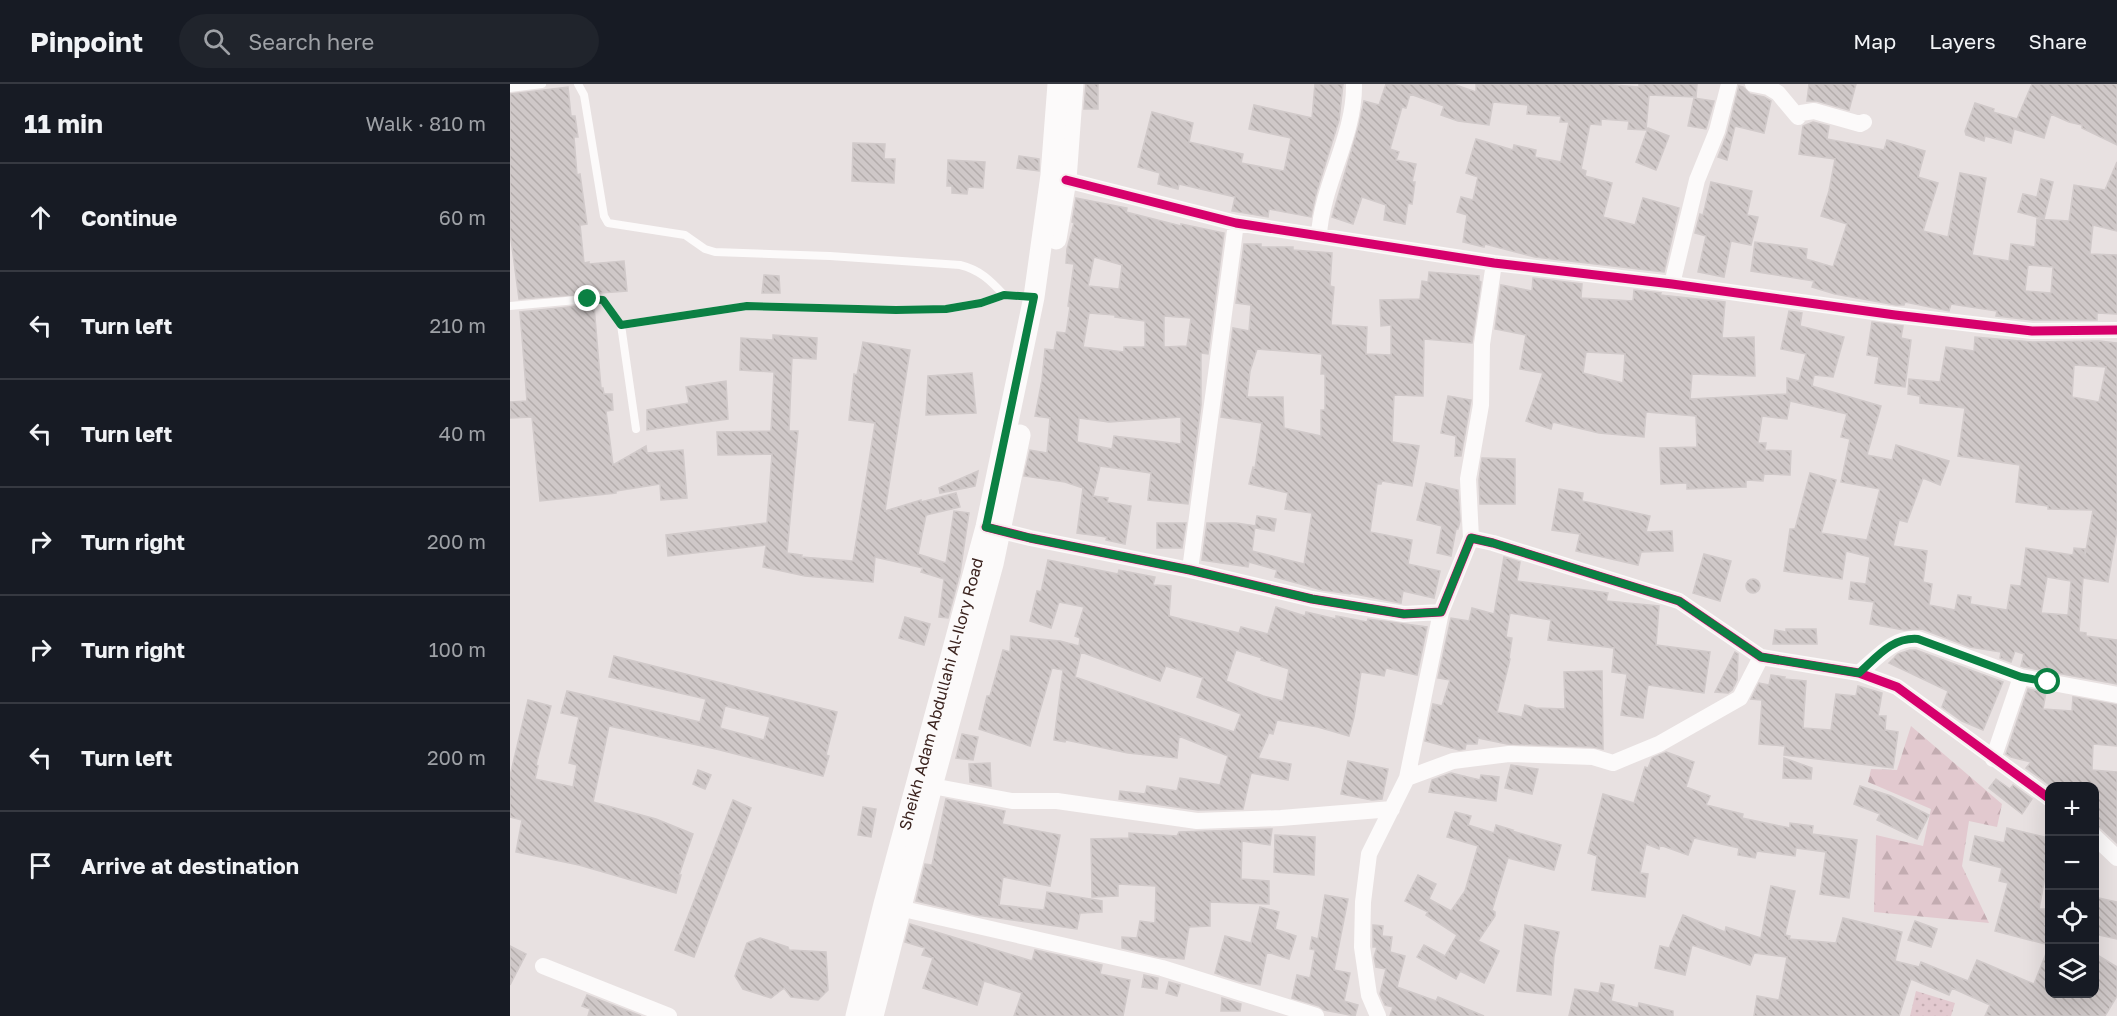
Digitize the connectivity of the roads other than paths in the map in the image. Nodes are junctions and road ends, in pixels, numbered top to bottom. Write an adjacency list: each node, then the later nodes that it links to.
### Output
1 (542, 84): 8 (lane)
2 (578, 84): 15 (lane)
3 (1058, 84): 16 (street, Sheikh Adam Abdullahi Al-Ilory Road)
4 (1073, 84): 10 (street, Sheikh Adam Abdullahi Al-Ilory Road)
5 (1354, 84): 12 (street)
6 (1729, 84): 14 (street)
7 (1753, 84): 9 (street)
8 (510, 88)
9 (1864, 122)
10 (1066, 180): 11 (street); 21 (street, Sheikh Adam Abdullahi Al-Ilory Road)
11 (1236, 223): 12 (street); 23 (street)
12 (1319, 235): 13 (street)
13 (1494, 263): 14 (street); 22 (street)
14 (1672, 284): 19 (street)
15 (1004, 295): 16 (lane); 18 (lane)
16 (1034, 297): 21 (street, Sheikh Adam Abdullahi Al-Ilory Road)
17 (510, 306): 18 (lane)
18 (621, 325): 20 (lane)
19 (2117, 330)
20 (636, 429)
21 (994, 529): 23 (street); 31 (street, Sheikh Adam Abdullahi Al-Ilory Road); 39 (street, Sheikh Adam Abdullahi Al-Ilory Road)
22 (1471, 538): 24 (street); 25 (street)
23 (1190, 570): 24 (street)
24 (1441, 612): 30 (street)
25 (1761, 657): 26 (street); 30 (street)
26 (1859, 673): 27 (street); 29 (street)
27 (2021, 677): 28 (street); 29 (street)
28 (2117, 695)
29 (1993, 759): 32 (street)
30 (1407, 778): 33 (street)
31 (932, 786): 33 (street); 36 (street, Sheikh Adam Abdullahi Al-Ilory Road)
32 (2045, 796)
33 (1392, 809): 42 (street)
34 (2099, 841): 35 (street)
35 (2117, 858)
36 (899, 908): 40 (street, Sheikh Adam Abdullahi Al-Ilory Road); 41 (street)
37 (543, 966): 38 (street)
38 (669, 1016)
39 (856, 1016)
40 (873, 1016)
41 (1316, 1016)
42 (1378, 1016)

